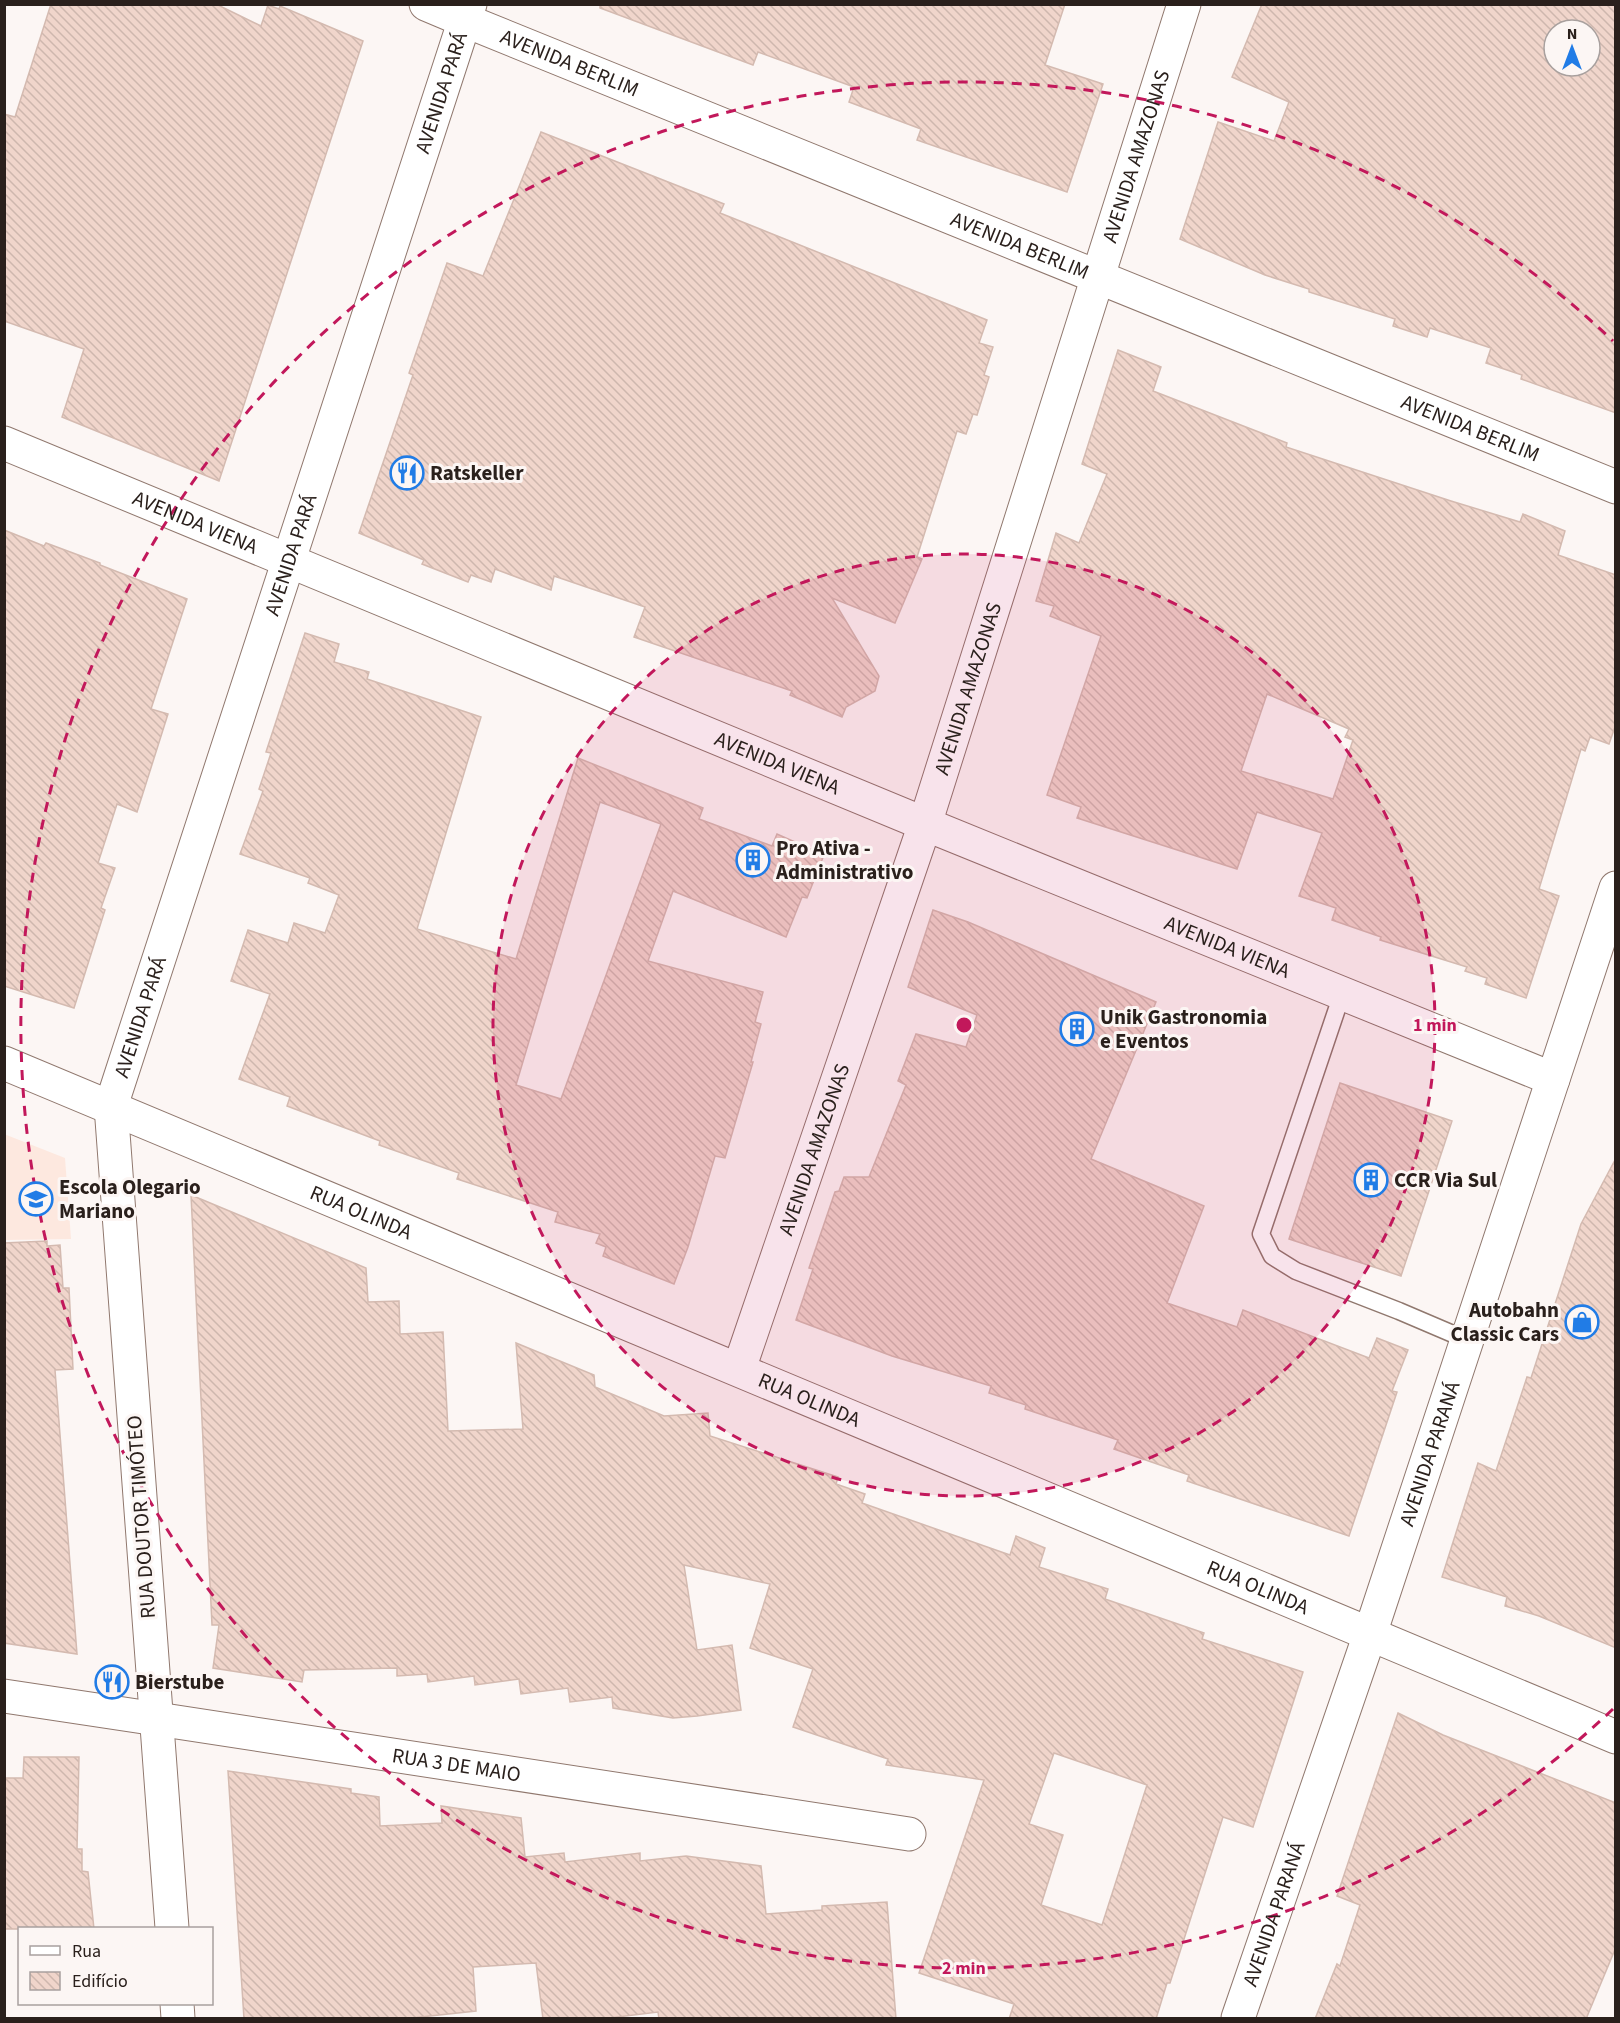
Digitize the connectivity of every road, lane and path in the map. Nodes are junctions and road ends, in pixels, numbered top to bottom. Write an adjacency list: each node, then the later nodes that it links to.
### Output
1 (426, 4): 3 (street, AVENIDA BERLIM)
2 (1184, 4): 4 (street, AVENIDA AMAZONAS)
3 (467, 12): 4 (street, AVENIDA BERLIM); 7 (street, AVENIDA PARÁ)
4 (1096, 277): 6 (street, AVENIDA BERLIM); 8 (street, AVENIDA AMAZONAS)
5 (4, 443): 7 (street, AVENIDA VIENA)
6 (1616, 487)
7 (289, 559): 8 (street, AVENIDA VIENA); 13 (street, AVENIDA PARÁ)
8 (926, 824): 10 (street, AVENIDA VIENA); 15 (street, AVENIDA AMAZONAS)
9 (1616, 888): 12 (street, AVENIDA PARANÁ)
10 (1342, 994): 12 (street, AVENIDA VIENA); 14 (lane)
11 (4, 1063): 13 (street, RUA OLINDA)
12 (1553, 1079): 14 (street, AVENIDA PARANÁ)
13 (111, 1106): 15 (street, RUA OLINDA); 18 (street, RUA DOUTOR TIMÓTEO)
14 (1467, 1340): 16 (street, AVENIDA PARANÁ)
15 (739, 1369): 16 (street, RUA OLINDA)
16 (1371, 1634): 19 (street, RUA OLINDA); 22 (street, AVENIDA PARANÁ)
17 (4, 1696): 18 (street, RUA 3 DE MAIO)
18 (157, 1719): 20 (street, RUA 3 DE MAIO); 21 (street, RUA DOUTOR TIMÓTEO)
19 (1616, 1737)
20 (909, 1834)
21 (172, 1927)
22 (1239, 2019)

